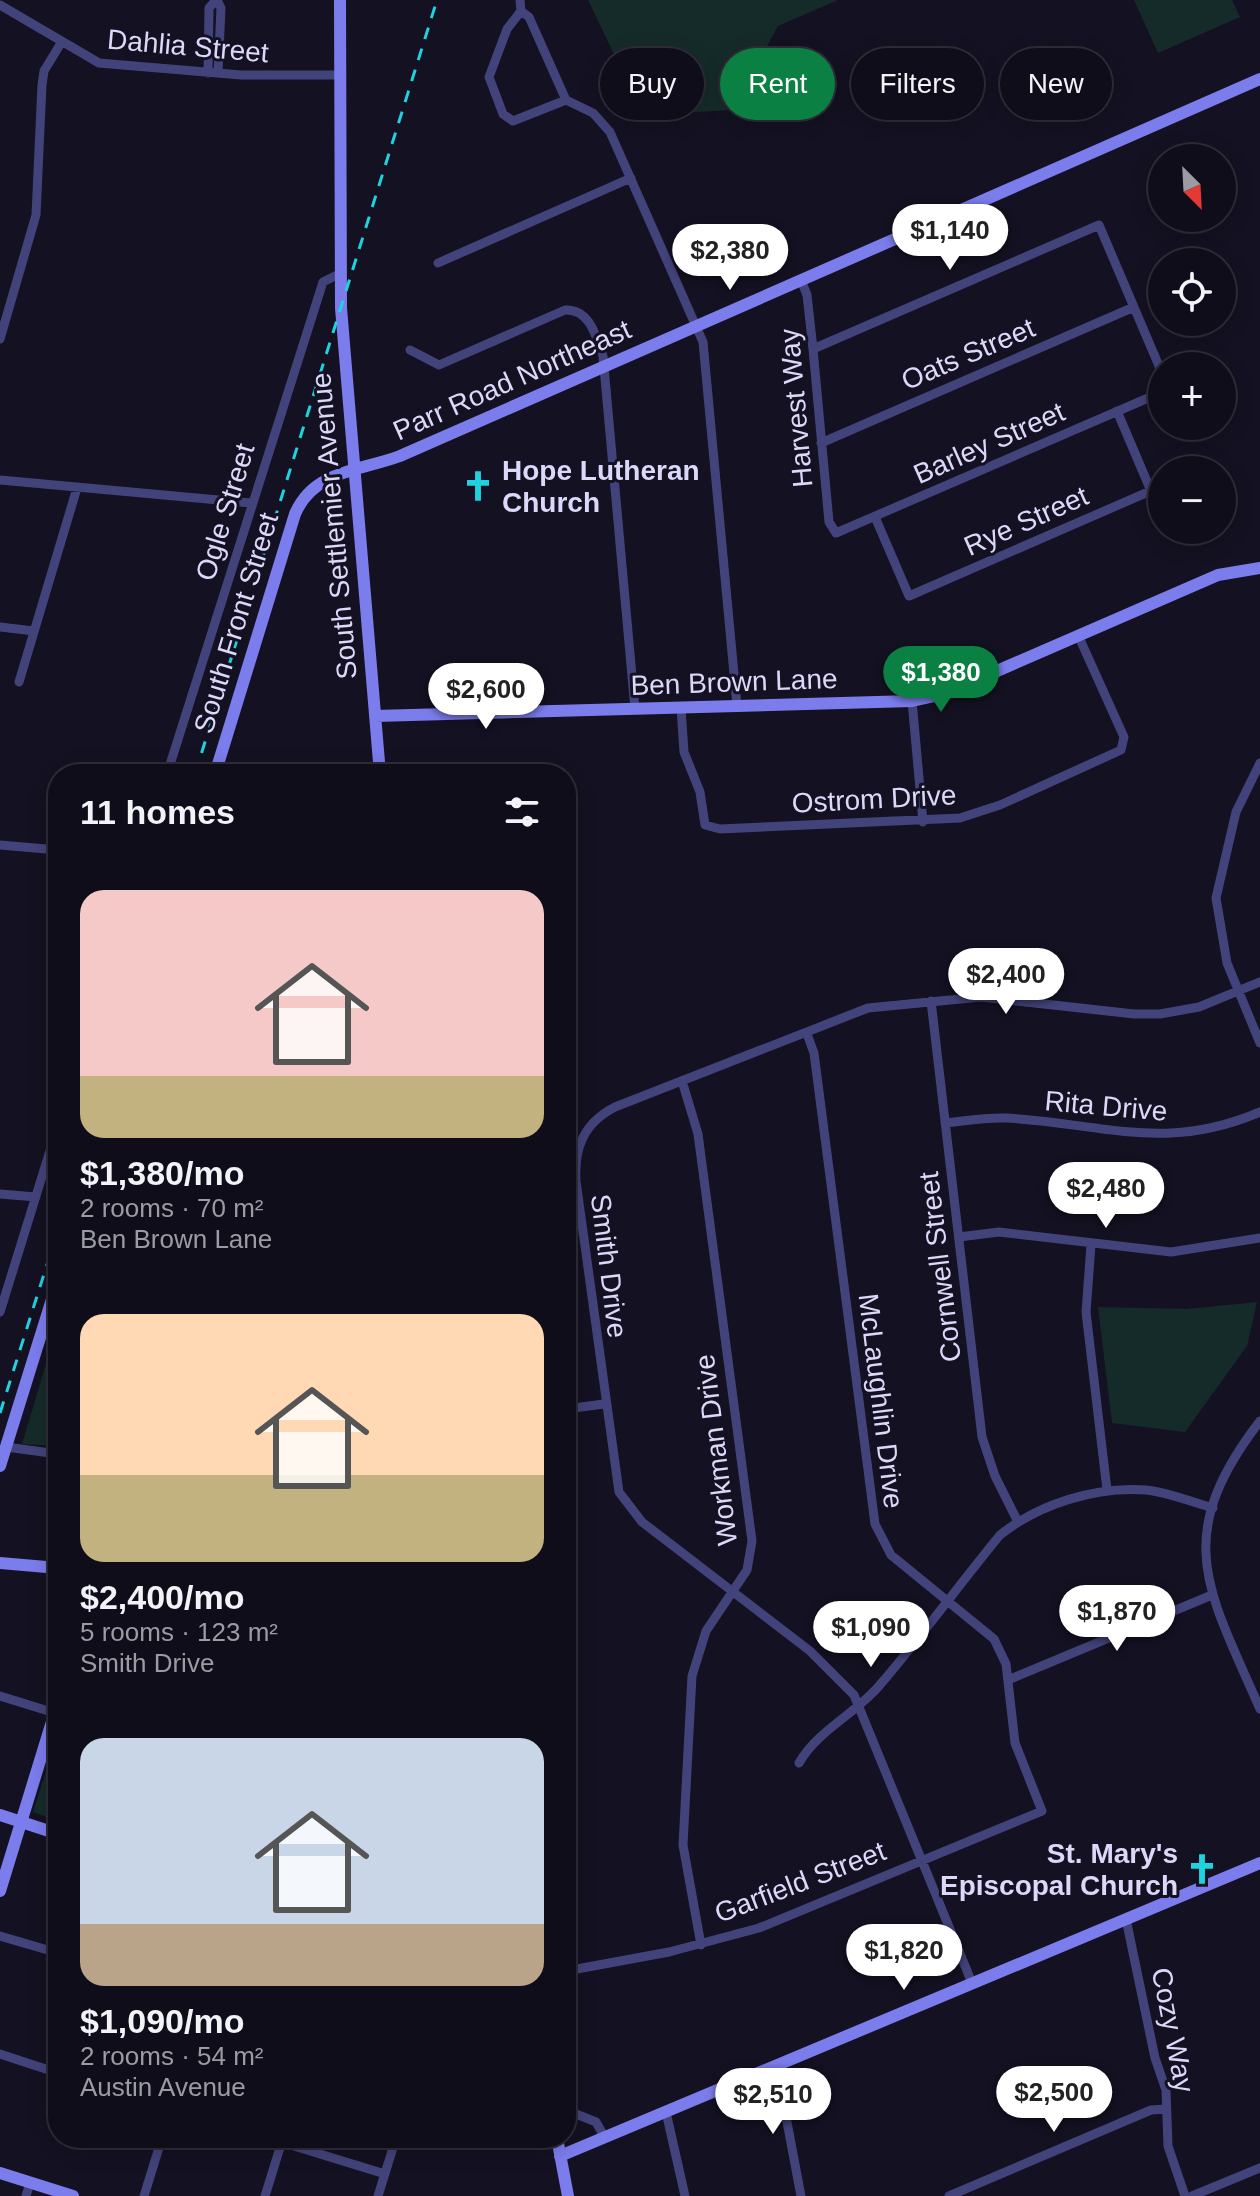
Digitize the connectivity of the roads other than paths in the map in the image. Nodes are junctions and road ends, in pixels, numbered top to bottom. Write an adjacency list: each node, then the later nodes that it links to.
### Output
1 (340, 0): 7 (main road, South Settlemier Avenue)
2 (216, 4): 6 (street)
3 (0, 5): 5 (street, Dahlia Street)
4 (521, 5): 9 (street); 9 (street)
5 (61, 43): 6 (street, Dahlia Street); 15 (street)
6 (213, 73): 7 (street, Dahlia Street)
7 (339, 75): 12 (main road, South Settlemier Avenue)
8 (1260, 79): 13 (main road, Parr Road Northeast)
9 (566, 100): 10 (street)
10 (631, 178): 11 (street); 16 (street)
11 (438, 263)
12 (339, 274): 25 (main road, South Settlemier Avenue); 30 (street, Ogle Street)
13 (801, 280): 16 (main road, Parr Road Northeast); 18 (street, Harvest Way)
14 (1134, 307): 18 (street); 20 (street); 24 (street, Oats Street)
15 (5, 308): 17 (street)
16 (696, 326): 21 (main road, Parr Road Northeast); 39 (street)
17 (0, 339)
18 (813, 349): 24 (street, Harvest Way)
19 (410, 350): 21 (street)
20 (1153, 352)
21 (604, 366): 25 (main road, Parr Road Northeast); 41 (street)
22 (1148, 398): 23 (street, Barley Street)
23 (1117, 411): 27 (street); 31 (street, Barley Street)
24 (821, 443): 32 (street, Harvest Way)
25 (353, 470): 42 (main road, South Settlemier Avenue); 45 (main road, South Front Street)
26 (0, 480): 28 (street)
27 (1148, 484)
28 (77, 488): 30 (street); 35 (street)
29 (1148, 492): 31 (street, Rye Street)
30 (251, 503): 44 (street, Ogle Street)
31 (875, 517): 32 (street, Barley Street)
32 (832, 531)
33 (1260, 568): 36 (main road, Ben Brown Lane)
34 (0, 627): 35 (street)
35 (34, 631): 37 (street)
36 (1078, 635): 38 (main road, Ben Brown Lane); 47 (street, Ostrom Drive)
37 (19, 682)
38 (912, 701): 39 (main road, Ben Brown Lane); 47 (street)
39 (737, 706): 40 (main road, Ben Brown Lane)
40 (681, 708): 41 (main road, Ben Brown Lane); 47 (street, Ostrom Drive)
41 (635, 709): 42 (main road, Ben Brown Lane)
42 (375, 716): 46 (main road, South Settlemier Avenue)
43 (1260, 763): 51 (street)
44 (170, 764)
45 (218, 764)
46 (379, 764)
47 (923, 822)
48 (0, 845): 49 (street)
49 (48, 849)
50 (1260, 982): 51 (street, Smith Drive)
51 (1238, 991): 52 (street, Smith Drive); 54 (street)
52 (931, 1001): 53 (street, Smith Drive); 57 (street, Cornwell Street)
53 (807, 1034): 55 (street, Smith Drive); 79 (street, McLaughlin Drive)
54 (1260, 1043)
55 (682, 1081): 66 (street, Smith Drive); 77 (street, Workman Drive)
56 (1260, 1112): 57 (street, Rita Drive)
57 (945, 1123): 61 (street, Cornwell Street)
58 (48, 1158): 60 (street)
59 (0, 1194): 60 (street)
60 (36, 1197): 64 (street)
61 (959, 1237): 63 (street); 74 (street, Cornwell Street)
62 (1260, 1238): 63 (street)
63 (1091, 1245): 72 (street)
64 (0, 1312)
65 (48, 1312): 69 (main road)
66 (604, 1404): 67 (street); 77 (street, Smith Drive)
67 (576, 1408)
68 (1260, 1421): 73 (street)
69 (6, 1447): 70 (street); 71 (main road)
70 (48, 1453)
71 (0, 1466)
72 (1107, 1490): 73 (street); 74 (street)
73 (1213, 1508): 78 (street)
74 (1018, 1522): 79 (street)
75 (0, 1563): 76 (main road)
76 (48, 1567)
77 (732, 1592): 83 (street, Smith Drive); 96 (street, Workman Drive)
78 (1212, 1595): 80 (street); 84 (street)
79 (947, 1599): 80 (street, McLaughlin Drive); 83 (street)
80 (1008, 1680): 87 (street, McLaughlin Drive)
81 (0, 1696): 82 (street)
82 (48, 1705)
83 (859, 1707): 86 (street); 91 (street, Smith Drive)
84 (1260, 1709)
85 (48, 1734): 89 (main road)
86 (799, 1763)
87 (1042, 1811): 91 (street, Garfield Street)
88 (0, 1815): 89 (main road)
89 (22, 1822): 90 (main road); 93 (main road)
90 (48, 1831)
91 (922, 1860): 96 (street, Garfield Street); 99 (street, Smith Drive)
92 (1260, 1863): 94 (main road)
93 (0, 1891)
94 (1126, 1919): 99 (main road); 103 (street, Cozy Way)
95 (0, 1936): 97 (street)
96 (701, 1945): 98 (street, Garfield Street)
97 (48, 1950)
98 (576, 1969)
99 (972, 1983): 101 (main road)
100 (0, 2054): 102 (street)
101 (773, 2067): 104 (main road); 124 (street)
102 (48, 2070)
103 (1166, 2109): 125 (street); 126 (street, Cozy Way)
104 (666, 2112): 106 (main road); 123 (street)
105 (576, 2114): 106 (street)
106 (605, 2138): 112 (main road)
107 (159, 2148): 119 (street)
108 (280, 2148): 120 (street)
109 (306, 2148): 115 (street)
110 (393, 2148): 115 (street)
111 (559, 2148): 112 (main road)
112 (560, 2156): 122 (main road)
113 (1260, 2168): 127 (street)
114 (0, 2173): 116 (main road)
115 (385, 2174): 121 (street)
116 (30, 2183): 117 (street); 118 (main road)
117 (26, 2196)
118 (73, 2196)
119 (144, 2196)
120 (265, 2196)
121 (378, 2196)
122 (568, 2196)
123 (685, 2196)
124 (801, 2196)
125 (949, 2196)
126 (1185, 2196)
127 (1192, 2196)

